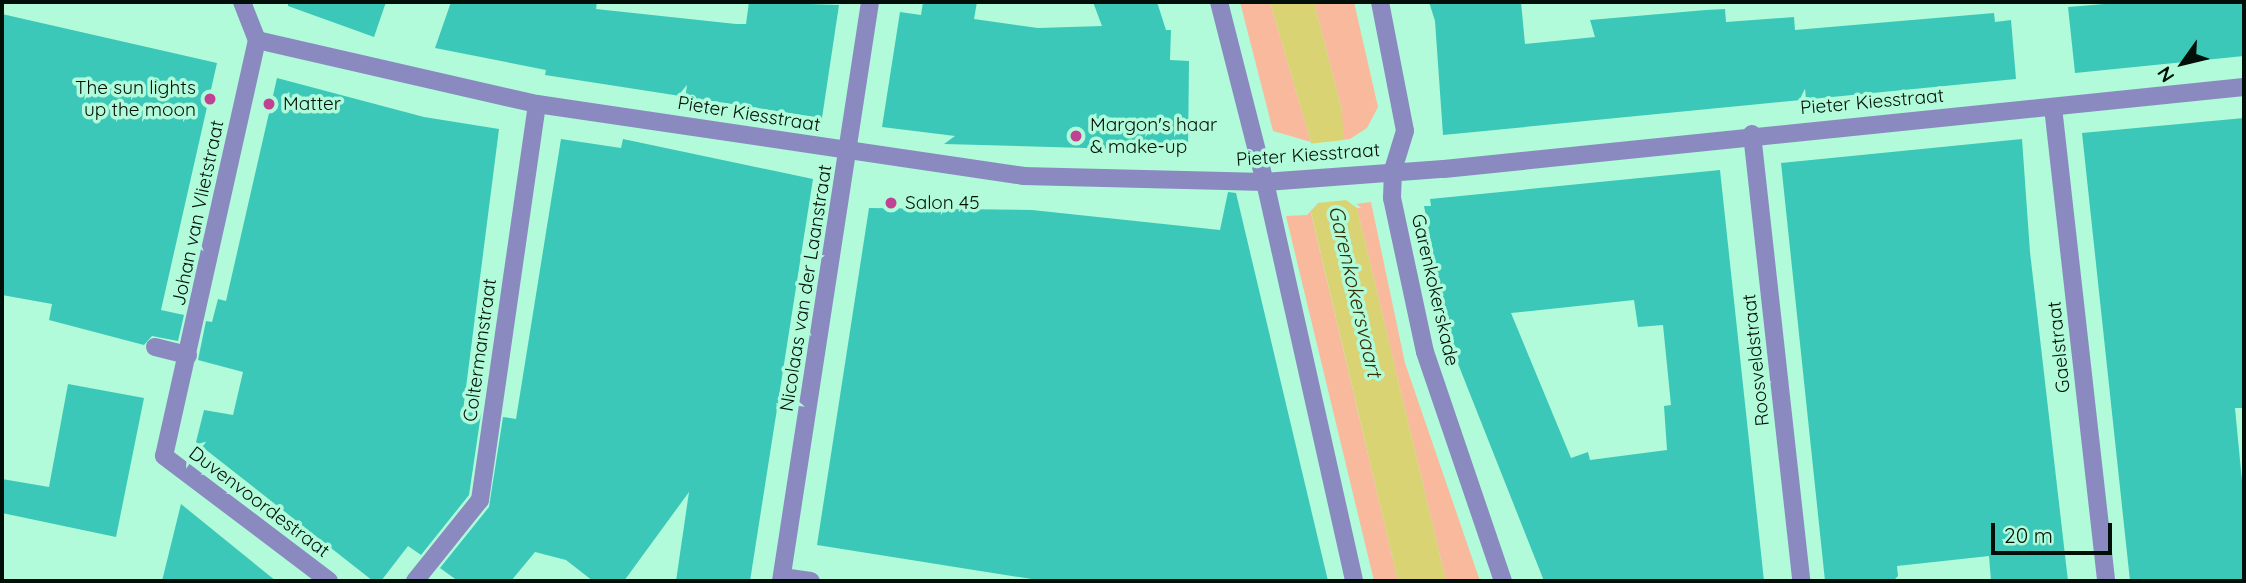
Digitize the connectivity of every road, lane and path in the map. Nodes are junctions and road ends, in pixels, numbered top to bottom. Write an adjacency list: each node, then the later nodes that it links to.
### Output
1 (242, 2): 5 (street)
2 (870, 2): 10 (street, Nicolaas van der Laanstraat)
3 (1219, 2): 12 (street)
4 (1380, 2): 11 (street, Garenkokerskade)
5 (257, 40): 7 (street, Pieter Kiesstraat); 14 (street, Johan van Vlietstraat)
6 (2244, 87): 8 (street, Pieter Kiesstraat)
7 (537, 104): 10 (street, Pieter Kiesstraat); 18 (street, Coltermanstraat)
8 (2053, 107): 9 (street, Pieter Kiesstraat); 23 (street, Gaelstraat)
9 (1752, 134): 11 (street, Pieter Kiesstraat); 22 (street, Roosveldstraat)
10 (850, 151): 12 (street, Pieter Kiesstraat); 16 (street, Nicolaas van der Laanstraat)
11 (1393, 170): 12 (street, Pieter Kiesstraat); 21 (street, Garenkokerskade)
12 (1265, 182): 20 (street)
13 (155, 347): 14 (street)
14 (188, 355): 15 (street, Johan van Vlietstraat)
15 (164, 456): 17 (street, Duvenvoordestraat)
16 (782, 579): 19 (street)
17 (329, 581)
18 (415, 581)
19 (811, 581)
20 (1354, 581)
21 (1503, 581)
22 (1801, 581)
23 (2106, 581)

